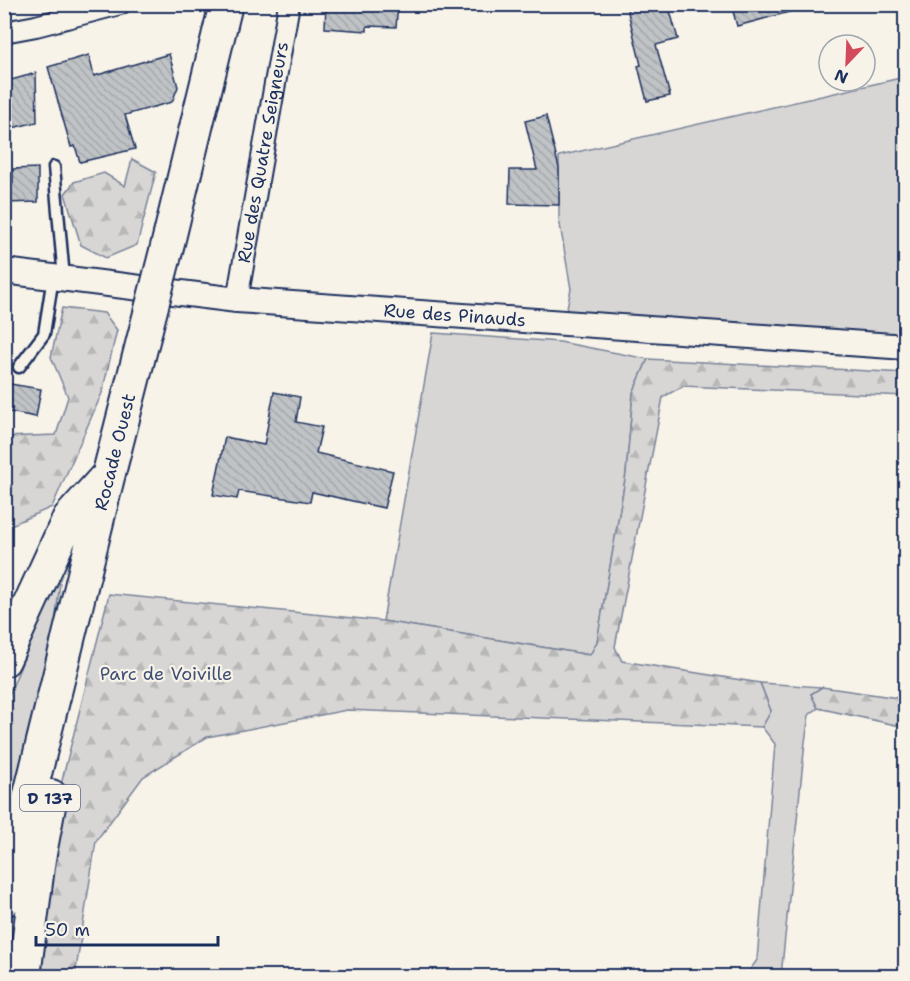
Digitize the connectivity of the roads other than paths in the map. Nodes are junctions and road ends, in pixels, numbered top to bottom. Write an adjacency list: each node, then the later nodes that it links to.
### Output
1 (120, 4): 4 (street)
2 (226, 4): 11 (main road, Rocade Ouest, bridge)
3 (289, 4): 8 (street, Rue des Quatre Seigneurs)
4 (4, 32)
5 (54, 167): 7 (lane)
6 (4, 271): 7 (street, Rue des Pinauds)
7 (58, 278): 8 (street, Rue des Pinauds); 10 (lane)
8 (237, 300): 9 (street, Rue des Pinauds)
9 (906, 347)
10 (19, 367)
11 (109, 473): 12 (main road, Rocade Ouest); 13 (main road)
12 (74, 620): 14 (main road, Rocade Ouest / D 137); 15 (main road, D 137)
13 (4, 660)
14 (4, 900)
15 (24, 976)

